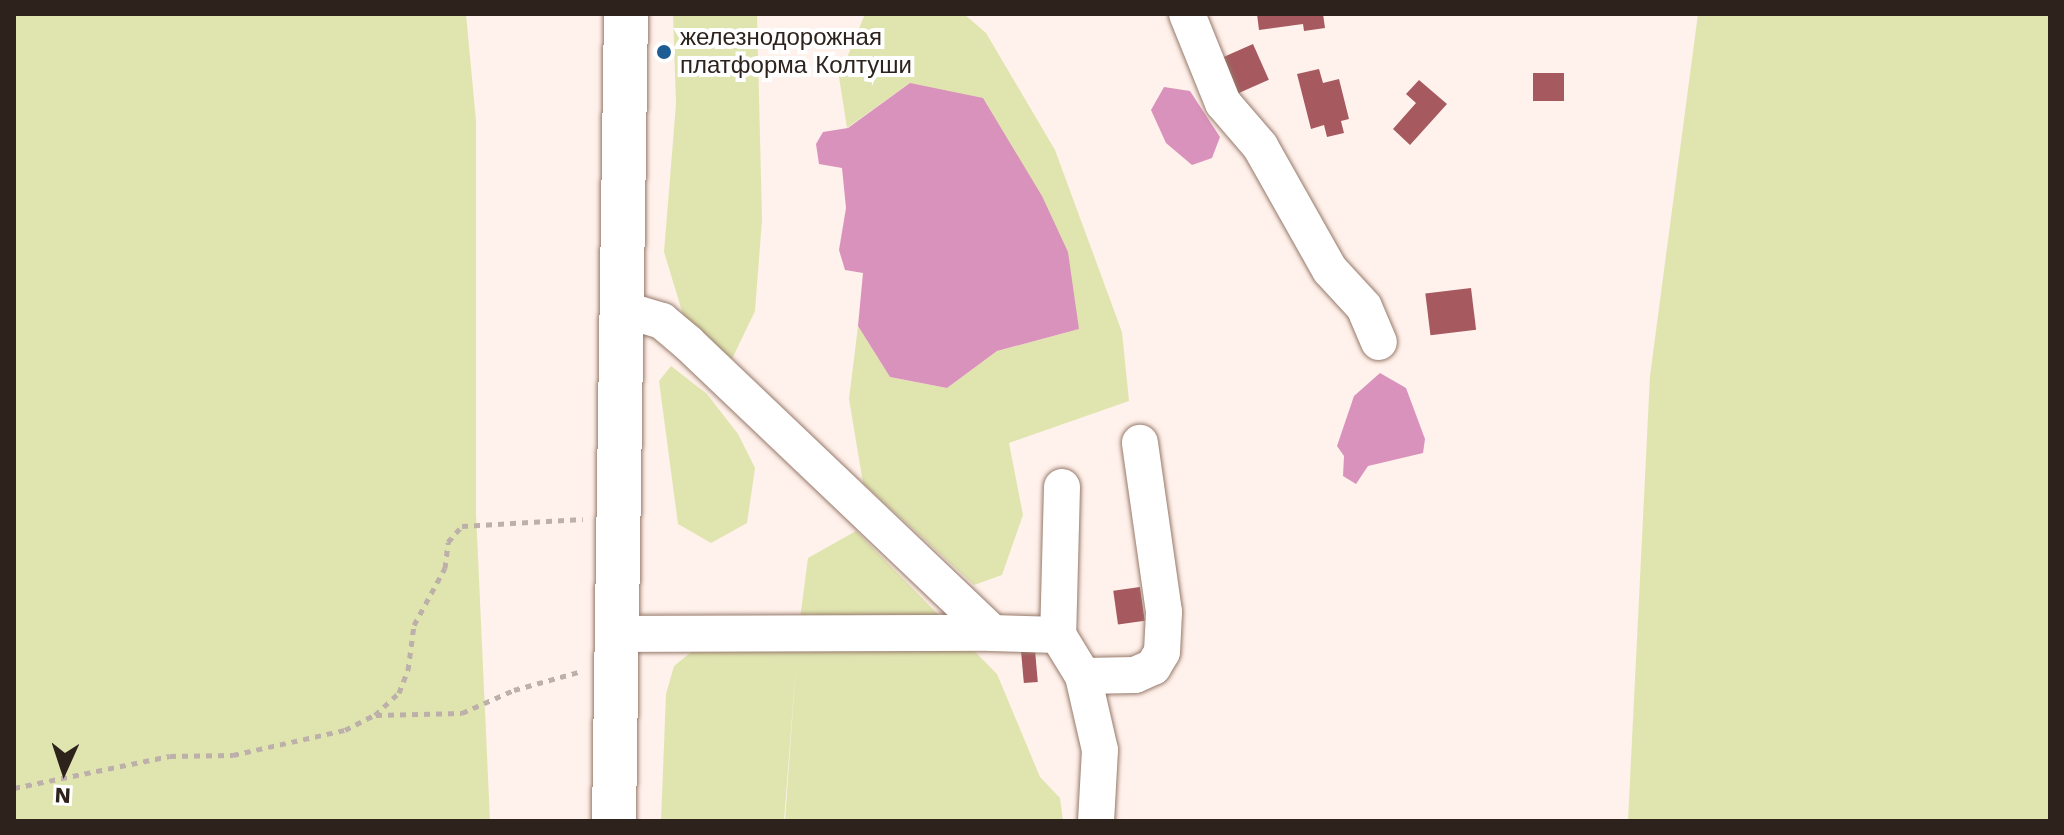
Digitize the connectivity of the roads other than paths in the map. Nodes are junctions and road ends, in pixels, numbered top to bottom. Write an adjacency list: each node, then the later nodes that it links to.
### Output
1 (626, 14): 3 (main road)
2 (1187, 14): 4 (street)
3 (622, 309): 7 (street); 9 (main road)
4 (1379, 342)
5 (1140, 443): 10 (street)
6 (1062, 487): 8 (street)
7 (992, 633): 8 (street); 9 (street)
8 (1058, 635): 10 (street)
9 (617, 648): 11 (main road)
10 (1083, 676): 12 (street)
11 (614, 821)
12 (1096, 821)

